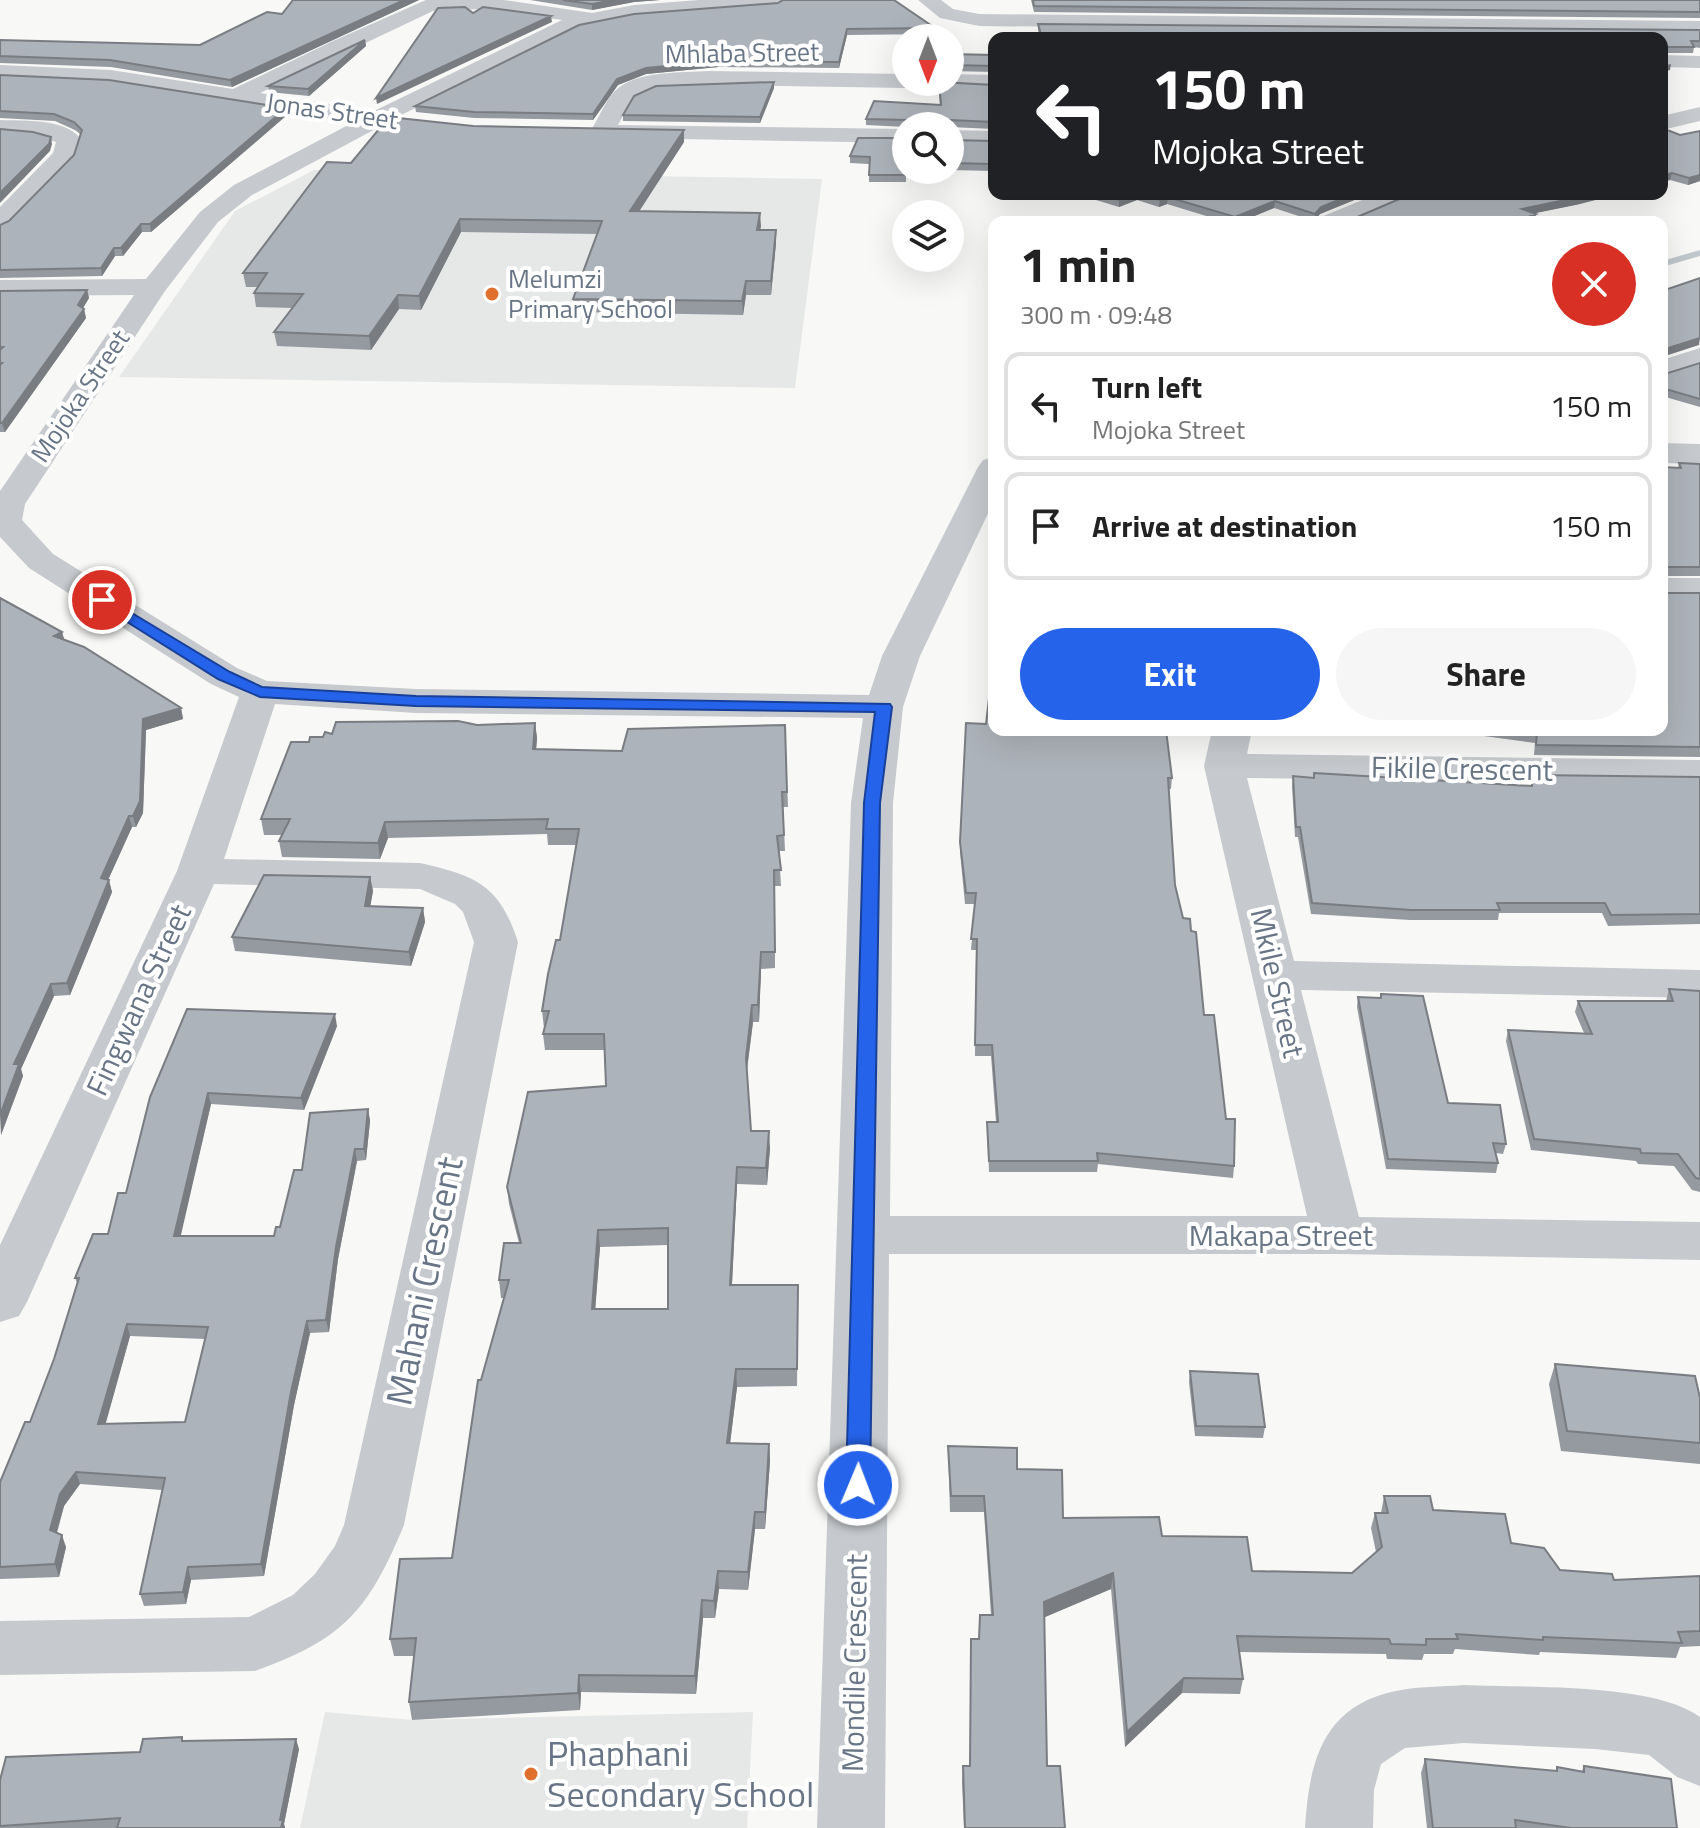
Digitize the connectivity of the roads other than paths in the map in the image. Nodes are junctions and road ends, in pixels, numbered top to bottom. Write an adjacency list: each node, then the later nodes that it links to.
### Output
1 (778, 0): 3 (street, Mojoka Street)
2 (928, 0): 5 (street)
3 (587, 18): 12 (street); 14 (street, Mojoka Street)
4 (1700, 27): 5 (street)
5 (1447, 32)
6 (1668, 61): 7 (street)
7 (1700, 62)
8 (0, 72): 12 (street, Jonas Street)
9 (892, 81): 19 (street, Mhlaba Street)
10 (964, 81): 11 (street)
11 (988, 82)
12 (237, 96): 14 (street, Jonas Street)
13 (1700, 114): 15 (street)
14 (378, 118): 16 (street, Jonas Street); 26 (street, Mojoka Street)
15 (1668, 122)
16 (418, 123)
17 (0, 127): 25 (street)
18 (574, 130): 19 (street)
19 (603, 130): 20 (street)
20 (892, 136)
21 (964, 137): 22 (street)
22 (988, 138)
23 (1371, 200): 24 (street)
24 (1341, 216)
25 (0, 222)
26 (154, 287): 27 (street); 33 (street, Mojoka Street)
27 (0, 288)
28 (1700, 357): 29 (street)
29 (1668, 368)
30 (1668, 453): 31 (street)
31 (1700, 454)
32 (988, 479): 37 (street, Mondile Crescent)
33 (2, 523): 36 (street, Mojoka Street)
34 (1668, 589): 35 (street)
35 (1700, 589)
36 (260, 692): 37 (street, Mojoka Street); 40 (street, Fingwana Street)
37 (884, 707): 43 (street, Mondile Crescent)
38 (1228, 748): 39 (street, Fikile Crescent); 41 (street, Mkile Street)
39 (1700, 772)
40 (198, 871): 46 (street, Fingwana Street); 47 (street, Mahani Crescent)
41 (1275, 975): 42 (street); 44 (street, Mkile Street)
42 (1700, 984)
43 (863, 1235): 44 (street, Makapa Street); 49 (street, Mondile Crescent)
44 (1337, 1235): 45 (street, Makapa Street)
45 (1700, 1241)
46 (0, 1302)
47 (0, 1648)
48 (1700, 1756): 50 (street)
49 (851, 1828)
50 (1339, 1828)

